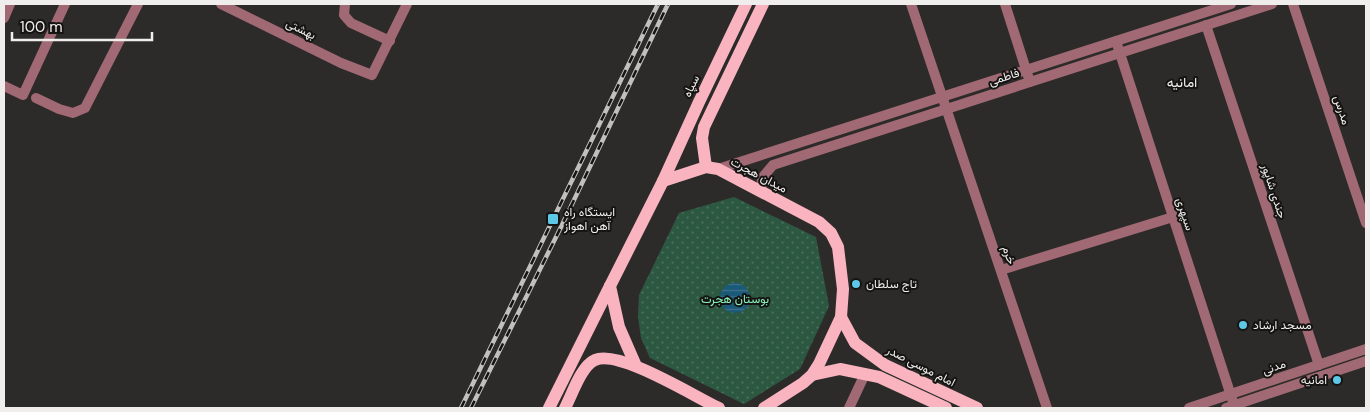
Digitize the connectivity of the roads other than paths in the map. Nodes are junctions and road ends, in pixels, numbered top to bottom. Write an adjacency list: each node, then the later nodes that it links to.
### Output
1 (10, 4): 14 (street)
2 (65, 4): 21 (street)
3 (138, 4): 23 (street)
4 (221, 4): 17 (street, بهشتی)
5 (345, 4): 17 (street)
6 (407, 4): 17 (street)
7 (746, 4): 26 (main road, سپاه)
8 (763, 4): 25 (main road)
9 (911, 4): 22 (street)
10 (1005, 4): 19 (street)
11 (1231, 4): 16 (street, فاطمی)
12 (1272, 4): 15 (street, فاطمی)
13 (1293, 4): 29 (street, مدرس)
14 (4, 18)
15 (1206, 25): 18 (street, فاطمی); 35 (street, جندی شاپور)
16 (1116, 40): 18 (street, سپهری); 19 (street, فاطمی)
17 (390, 41)
18 (1120, 53): 20 (street, فاطمی); 28 (street, سپهری)
19 (1026, 70): 20 (street); 22 (street, فاطمی)
20 (1030, 82): 24 (street, فاطمی)
21 (4, 86)
22 (942, 96): 24 (street, خرم); 25 (street, فاطمی)
23 (36, 98)
24 (946, 109): 27 (street, فاطمی); 30 (street, خرم)
25 (712, 168): 26 (main road); 27 (main road, میدان هجرت)
26 (664, 181): 31 (main road)
27 (762, 192): 32 (main road, میدان هجرت)
28 (1173, 217): 30 (street); 39 (street, سپهری)
29 (1366, 223)
30 (1000, 270): 48 (street, خرم)
31 (610, 286): 36 (main road); 41 (main road)
32 (841, 317): 38 (main road, میدان هجرت); 47 (main road, امام موسی صدر)
33 (1366, 349): 35 (street, مدنی)
34 (1366, 361): 40 (street, مدنی)
35 (1319, 365): 39 (street, مدنی)
36 (636, 366): 42 (main road); 43 (main road)
37 (865, 374): 38 (main road); 45 (street); 46 (main road)
38 (812, 375): 44 (main road, میدان هجرت)
39 (1231, 394): 40 (street, سپهری); 49 (street, مدنی)
40 (1232, 407)
41 (548, 408)
42 (565, 408)
43 (716, 408)
44 (764, 408)
45 (848, 408)
46 (946, 408)
47 (977, 408)
48 (1047, 408)
49 (1189, 408)

